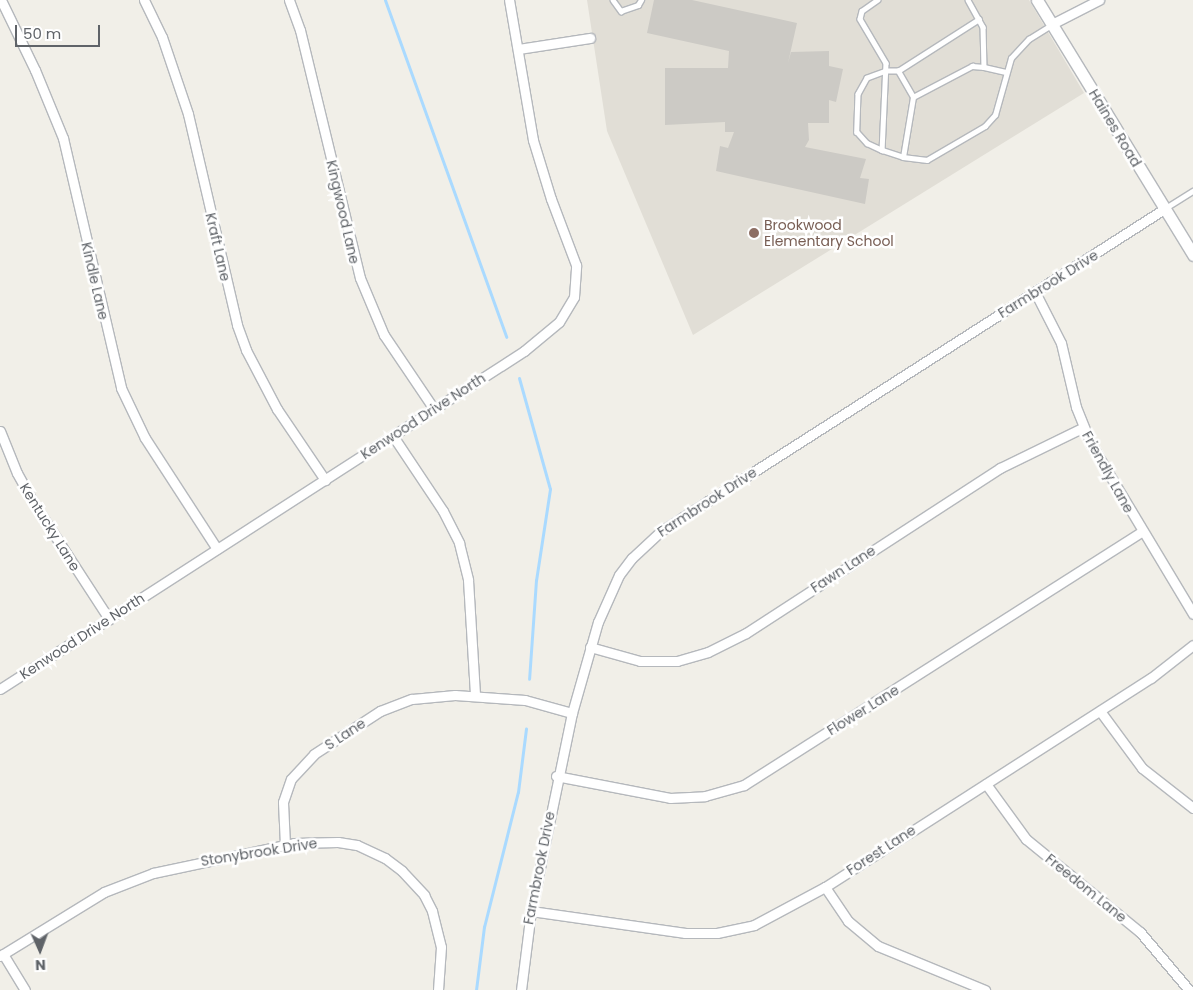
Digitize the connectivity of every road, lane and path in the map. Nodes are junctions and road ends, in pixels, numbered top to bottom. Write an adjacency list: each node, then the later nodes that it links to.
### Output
1 (1, 0): 32 (street, Kindle Lane)
2 (144, 0): 30 (street, Kraft Lane)
3 (289, 0): 26 (street, Kingwood Lane)
4 (509, 0): 14 (street, Kenwood Drive North)
5 (612, 0): 6 (lane)
6 (641, 0)
7 (878, 0): 16 (lane)
8 (968, 0): 11 (lane)
9 (1037, 0): 12 (street, Haines Road)
10 (1099, 0): 12 (street)
11 (979, 19): 15 (lane); 17 (lane)
12 (1052, 24): 18 (lane); 23 (street, Haines Road)
13 (590, 38): 14 (street)
14 (518, 48): 26 (street, Kenwood Drive North)
15 (984, 67): 18 (lane); 19 (lane)
16 (886, 71): 17 (lane); 20 (lane); 20 (lane)
17 (898, 72): 19 (lane)
18 (1005, 72): 21 (lane)
19 (913, 97): 21 (lane)
20 (882, 150): 21 (lane)
21 (903, 157)
22 (1193, 191): 23 (lane)
23 (1164, 209): 24 (street, Haines Road); 25 (street, Farmbrook Drive)
24 (1193, 256)
25 (1035, 292): 27 (street, Friendly Lane); 36 (street, Farmbrook Drive)
26 (434, 409): 29 (street, Kenwood Drive North)
27 (1084, 427): 31 (street, Friendly Lane); 36 (street, Fawn Lane)
28 (0, 431): 34 (street, Kentucky Lane)
29 (393, 436): 30 (street, Kenwood Drive North); 38 (street)
30 (325, 480): 32 (street, Kenwood Drive North)
31 (1142, 531): 33 (street, Friendly Lane); 41 (street, Flower Lane)
32 (217, 549): 34 (street, Kenwood Drive North)
33 (1193, 614)
34 (109, 619): 37 (street, Kenwood Drive North)
35 (1193, 645): 39 (street, Forest Lane)
36 (590, 647): 40 (street, Farmbrook Drive)
37 (0, 689)
38 (475, 695): 40 (street, S Lane); 44 (street, S Lane)
39 (1100, 711): 42 (street, Forest Lane); 43 (street)
40 (572, 713): 41 (street, Farmbrook Drive)
41 (556, 776): 46 (street, Farmbrook Drive)
42 (986, 784): 45 (street, Forest Lane); 52 (street, Freedom Lane)
43 (1193, 808)
44 (285, 845): 47 (street, Stonybrook Drive); 49 (street, Stonybrook Drive)
45 (825, 887): 46 (street, Forest Lane); 51 (street)
46 (531, 911): 50 (street, Farmbrook Drive)
47 (1, 955): 48 (street)
48 (26, 990)
49 (438, 990)
50 (521, 990)
51 (985, 990)
52 (1189, 990)

